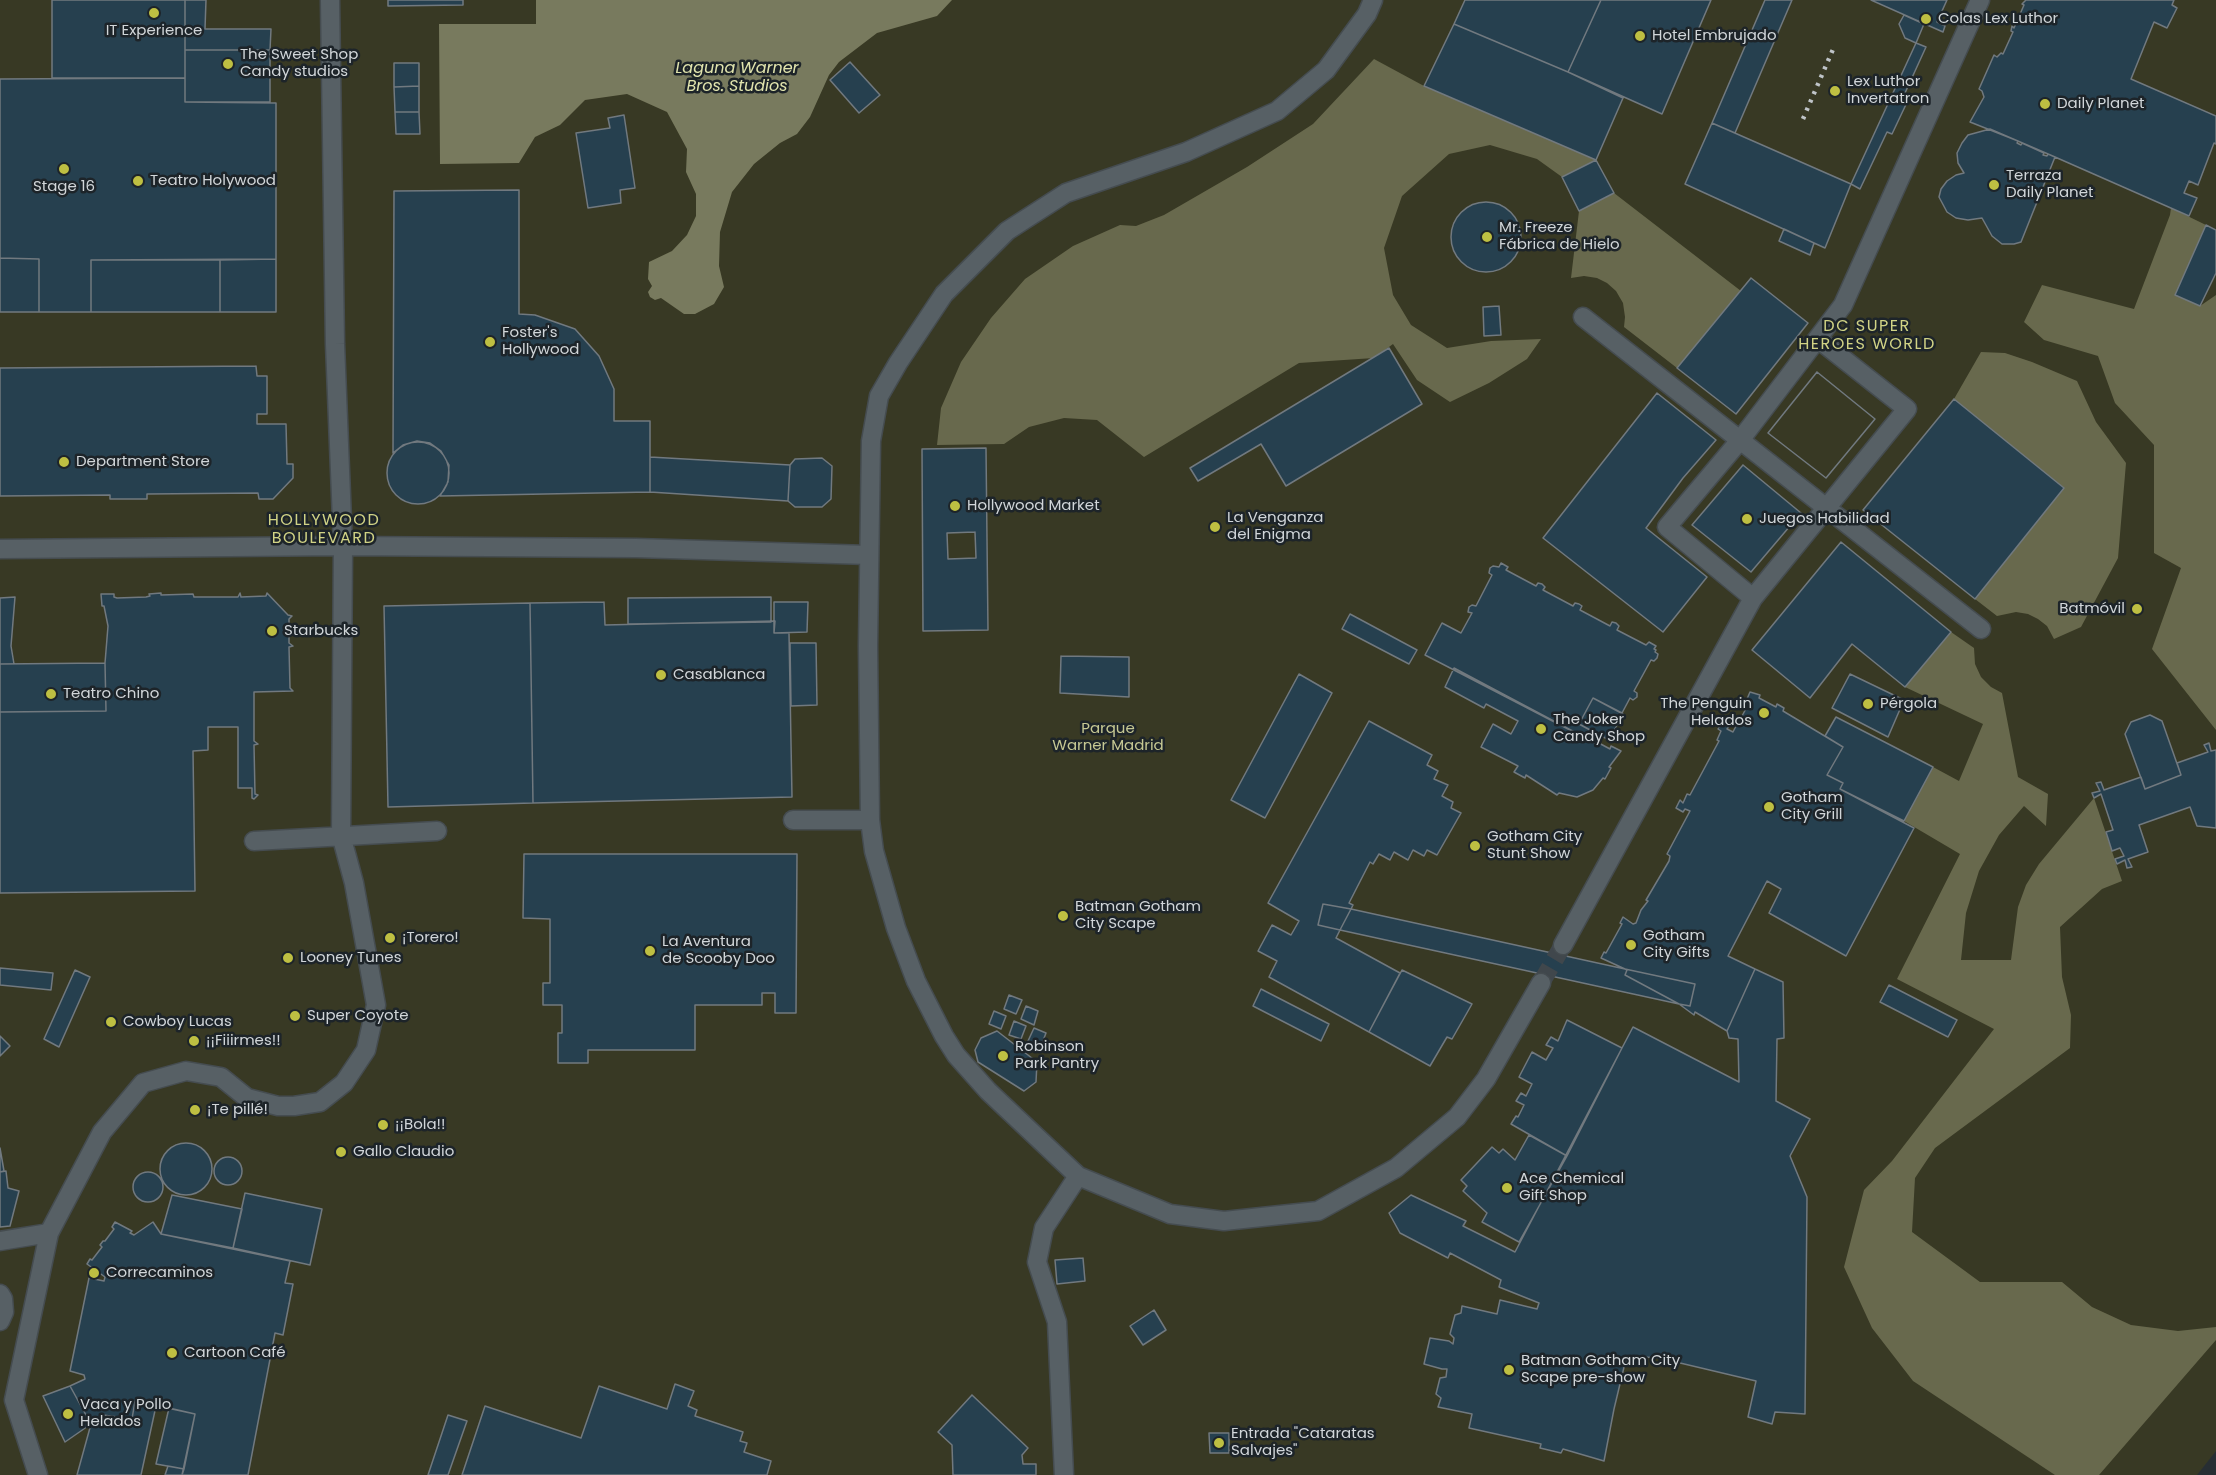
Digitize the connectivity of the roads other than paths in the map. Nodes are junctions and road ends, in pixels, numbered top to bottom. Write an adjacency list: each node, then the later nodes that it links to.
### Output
1 (330, 0): 8 (street)
2 (1373, 0): 10 (street)
3 (1980, 0): 5 (street)
4 (1584, 317): 6 (street)
5 (1818, 339): 6 (street); 7 (street)
6 (1741, 439): 7 (street); 11 (street)
7 (1827, 507): 11 (street); 12 (street)
8 (343, 546): 9 (street); 10 (street); 16 (street)
9 (0, 549)
10 (869, 555): 14 (street)
11 (1753, 598): 18 (street)
12 (1982, 628)
13 (793, 820): 14 (street)
14 (870, 820): 20 (street)
15 (437, 831): 16 (street)
16 (341, 835): 17 (street); 21 (street)
17 (254, 840)
18 (1563, 945)
19 (1541, 983): 20 (street)
20 (1078, 1176): 28 (street)
21 (49, 1233): 22 (street); 25 (street)
22 (0, 1241)
23 (0, 1294): 24 (street)
24 (2, 1316): 25 (street)
25 (31, 1318): 26 (street)
26 (7, 1396): 27 (street)
27 (38, 1475)
28 (1064, 1475)

